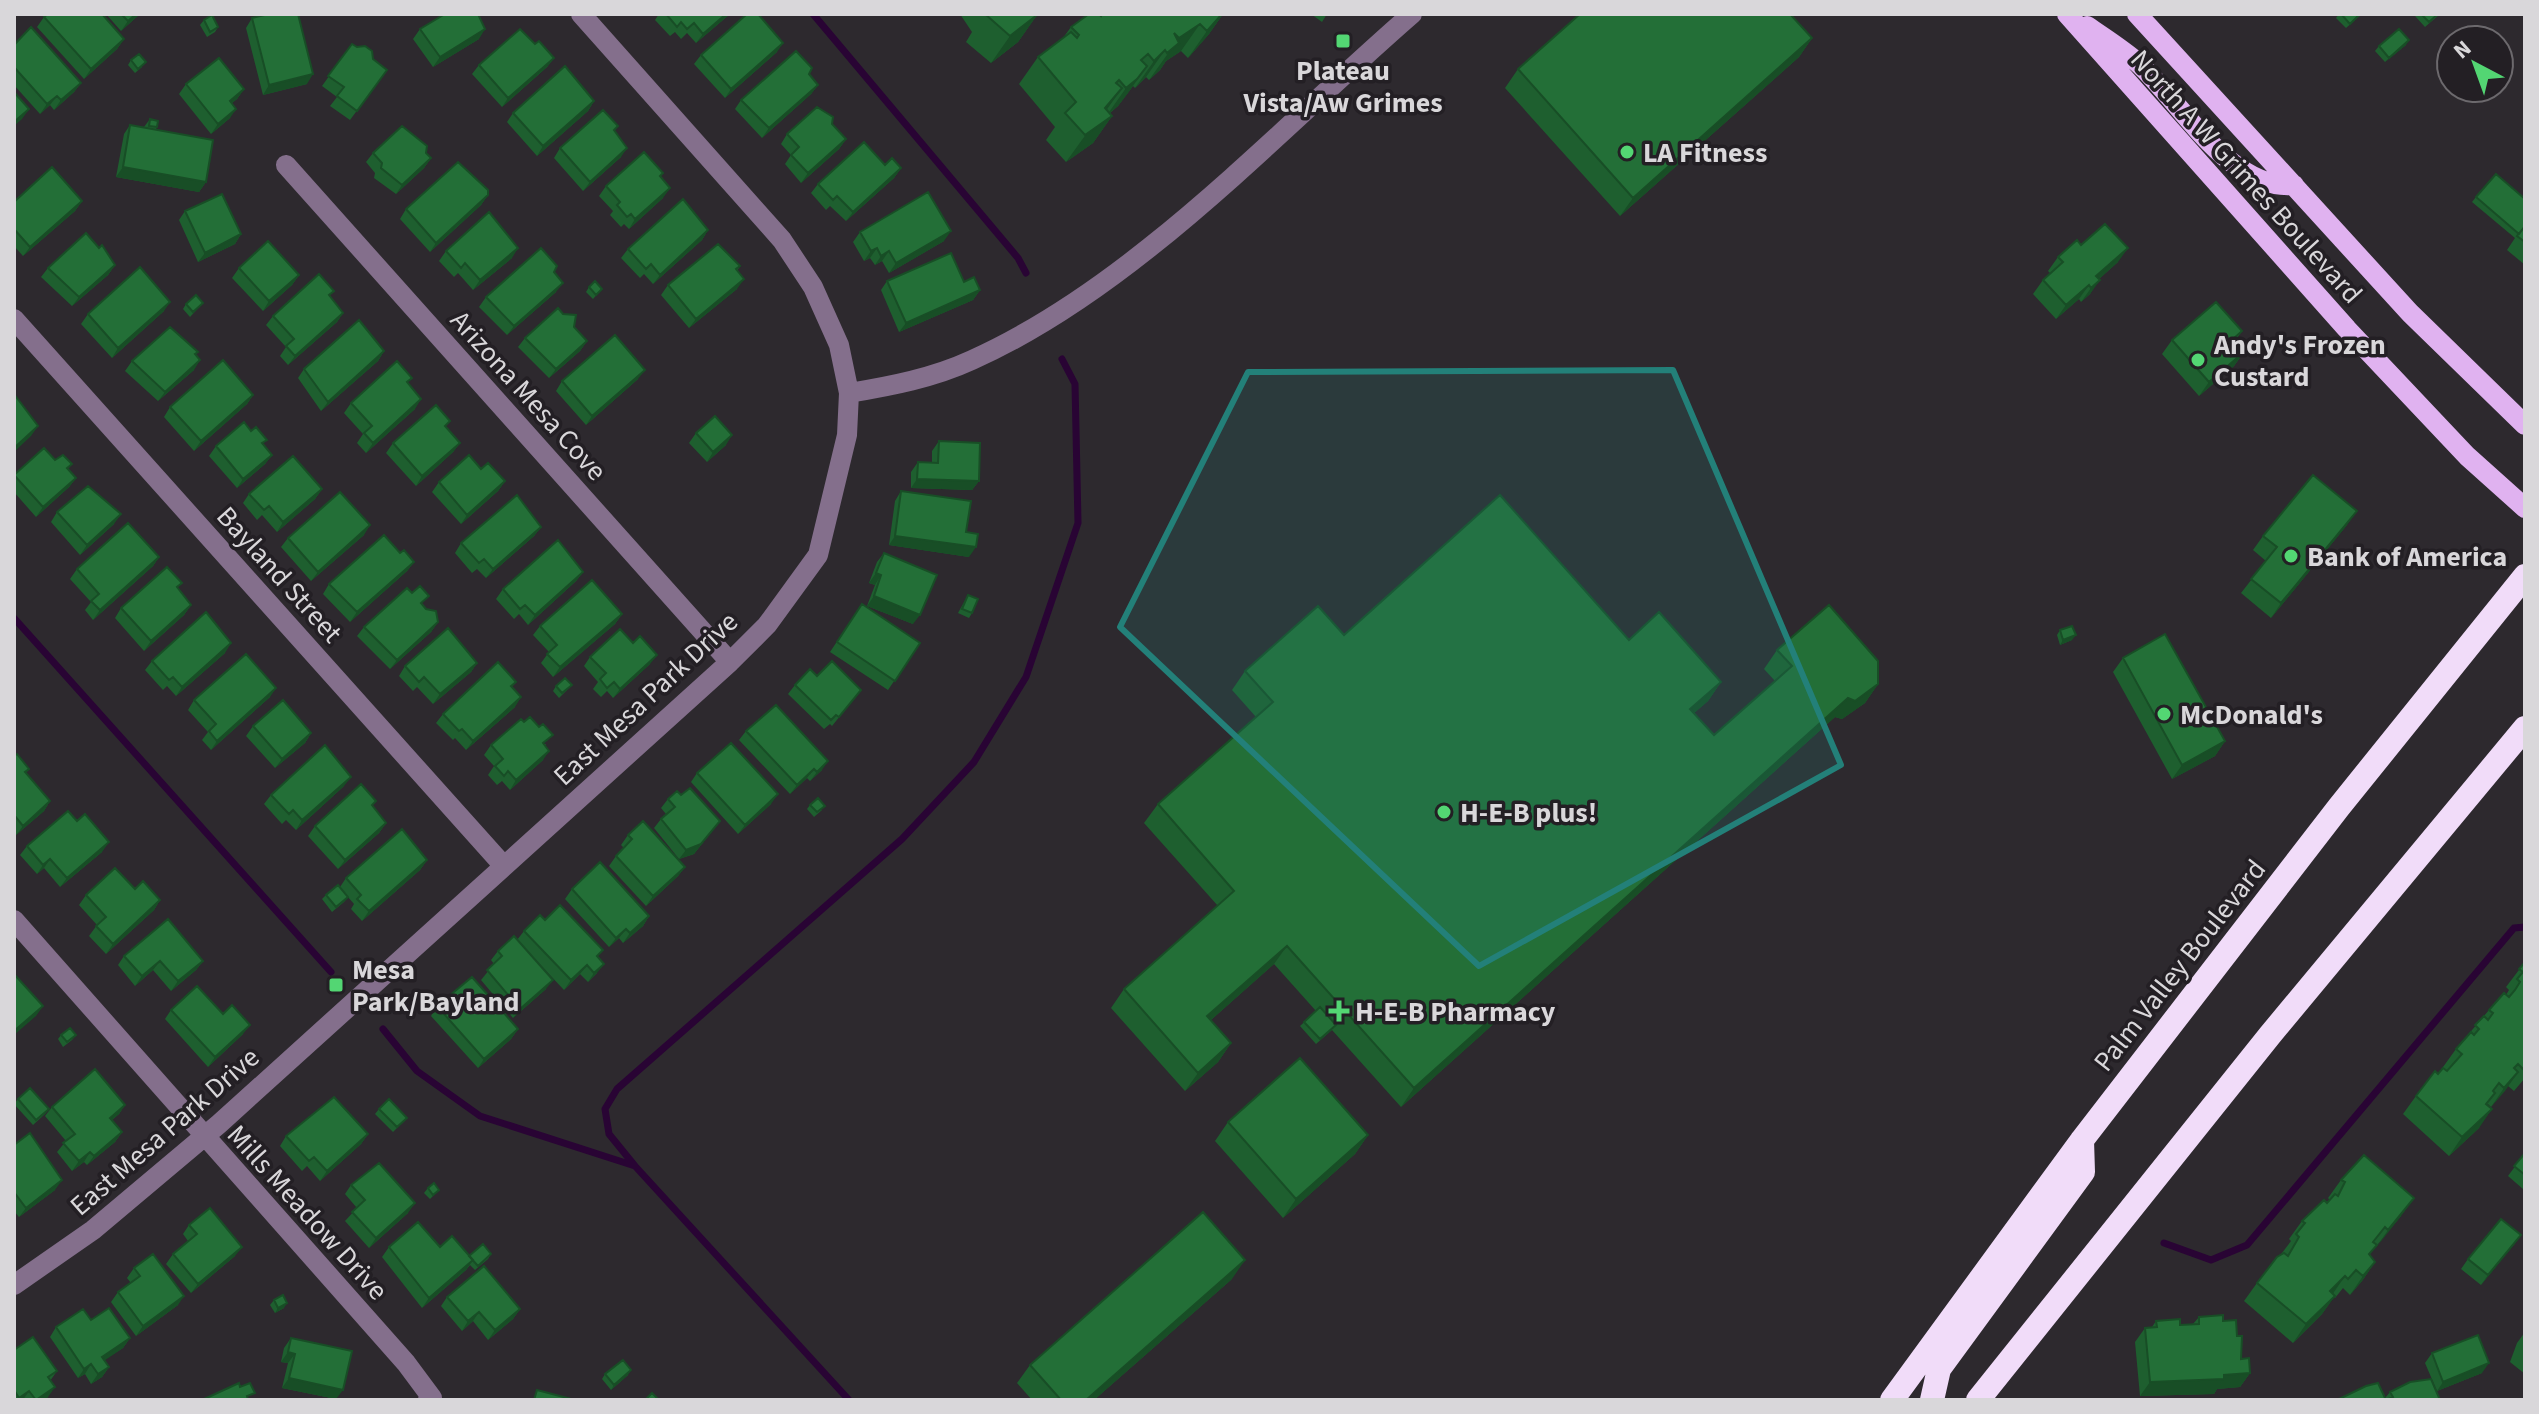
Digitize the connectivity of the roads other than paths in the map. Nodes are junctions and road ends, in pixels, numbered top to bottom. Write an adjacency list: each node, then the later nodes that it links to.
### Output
1 (581, 14): 8 (street, East Mesa Park Drive)
2 (1412, 14): 8 (street)
3 (2069, 14): 6 (main road); 10 (main road, North A W Grimes Boulevard)
4 (2137, 14): 6 (main road, North A W Grimes Boulevard)
5 (286, 165): 12 (street, Arizona Mesa Cove)
6 (2294, 185): 9 (main road, North A W Grimes Boulevard)
7 (14, 319): 14 (street, Bayland Street)
8 (849, 393): 12 (street, East Mesa Park Drive)
9 (2525, 425)
10 (2525, 508)
11 (2525, 576): 17 (highway, Palm Valley Boulevard)
12 (730, 662): 14 (street, East Mesa Park Drive)
13 (2525, 728): 22 (highway)
14 (503, 865): 16 (street, East Mesa Park Drive)
15 (14, 920): 16 (street, Mills Meadow Drive)
16 (204, 1138): 18 (street, East Mesa Park Drive); 19 (street, Mills Meadow Drive)
17 (2082, 1140): 20 (highway, Palm Valley Boulevard); 21 (highway)
18 (14, 1285)
19 (430, 1399)
20 (1892, 1400)
21 (1932, 1400)
22 (1978, 1400)

